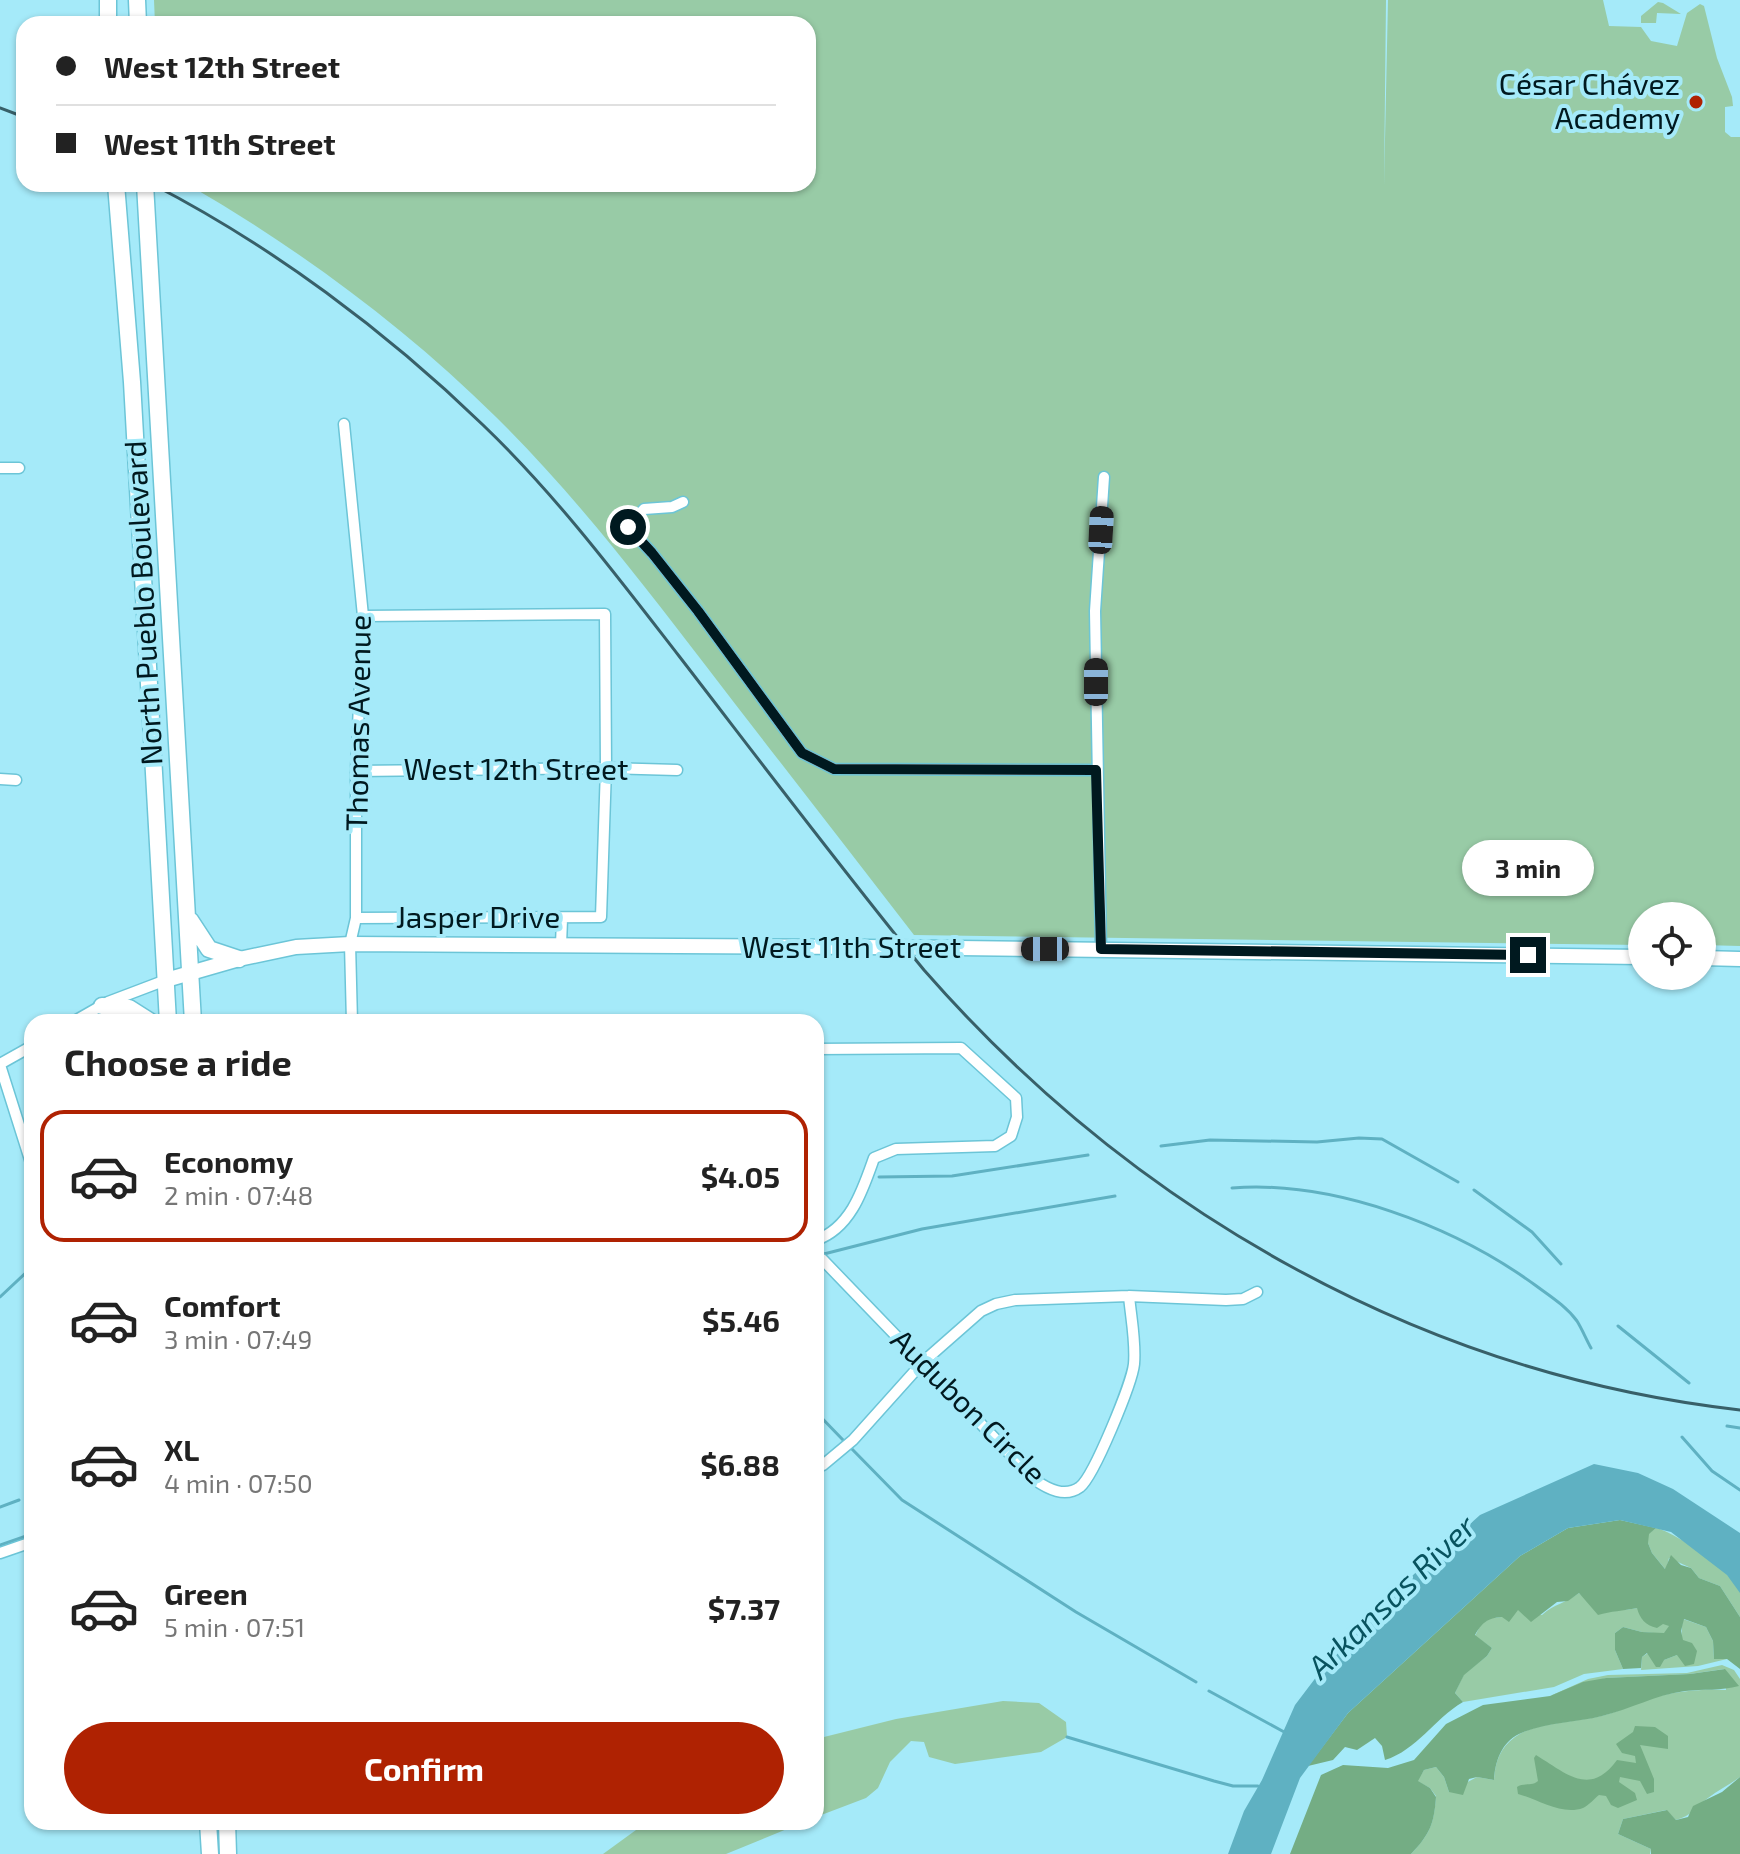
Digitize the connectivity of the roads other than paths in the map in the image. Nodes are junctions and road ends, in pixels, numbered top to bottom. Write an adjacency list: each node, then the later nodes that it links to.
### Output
1 (116, 192): 26 (main road, North Pueblo Boulevard)
2 (145, 192): 15 (main road, North Pueblo Boulevard)
3 (344, 424): 8 (street, Thomas Avenue)
4 (0, 468): 5 (street)
5 (19, 468)
6 (1104, 477): 11 (street)
7 (683, 502): 11 (street)
8 (363, 616): 9 (street); 12 (street, Thomas Avenue)
9 (606, 768): 10 (street, West 12th Street); 12 (street, West 12th Street); 17 (street, Jasper Drive)
10 (677, 770)
11 (1096, 770): 20 (street)
12 (356, 771): 16 (street, Thomas Avenue)
13 (0, 779): 14 (street)
14 (16, 780)
15 (187, 914): 23 (main road); 25 (main road, North Pueblo Boulevard)
16 (356, 918): 17 (street, Jasper Drive); 18 (street, Thomas Avenue)
17 (562, 919): 19 (street)
18 (350, 944): 19 (street, West 11th Street); 23 (street, West 11th Street); 32 (street, Thomas Avenue)
19 (561, 945): 20 (street, West 11th Street, bridge)
20 (1101, 949): 21 (street, West 11th Street)
21 (1628, 957)
22 (1716, 958): 24 (street)
23 (239, 959): 25 (street, West 11th Street)
24 (1740, 959)
25 (191, 974): 26 (street, West 11th Street); 31 (main road, North Pueblo Boulevard)
26 (166, 980): 27 (street, West 11th Street); 30 (main road, North Pueblo Boulevard)
27 (102, 1006): 28 (street, West 11th Street); 29 (main road)
28 (88, 1014)
29 (138, 1014)
30 (168, 1014)
31 (193, 1014)
32 (352, 1014)
33 (824, 1049): 37 (street)
34 (24, 1050): 35 (street)
35 (0, 1064): 36 (street)
36 (24, 1140)
37 (824, 1238)
38 (824, 1261): 41 (street, Audubon Circle)
39 (1257, 1292): 40 (street)
40 (1129, 1296): 41 (street); 41 (street, Audubon Circle)
41 (923, 1362): 42 (street)
42 (824, 1462)
43 (24, 1545): 44 (street)
44 (0, 1553)
45 (208, 1830): 47 (main road)
46 (227, 1830): 48 (main road)
47 (210, 1854)
48 (228, 1854)

